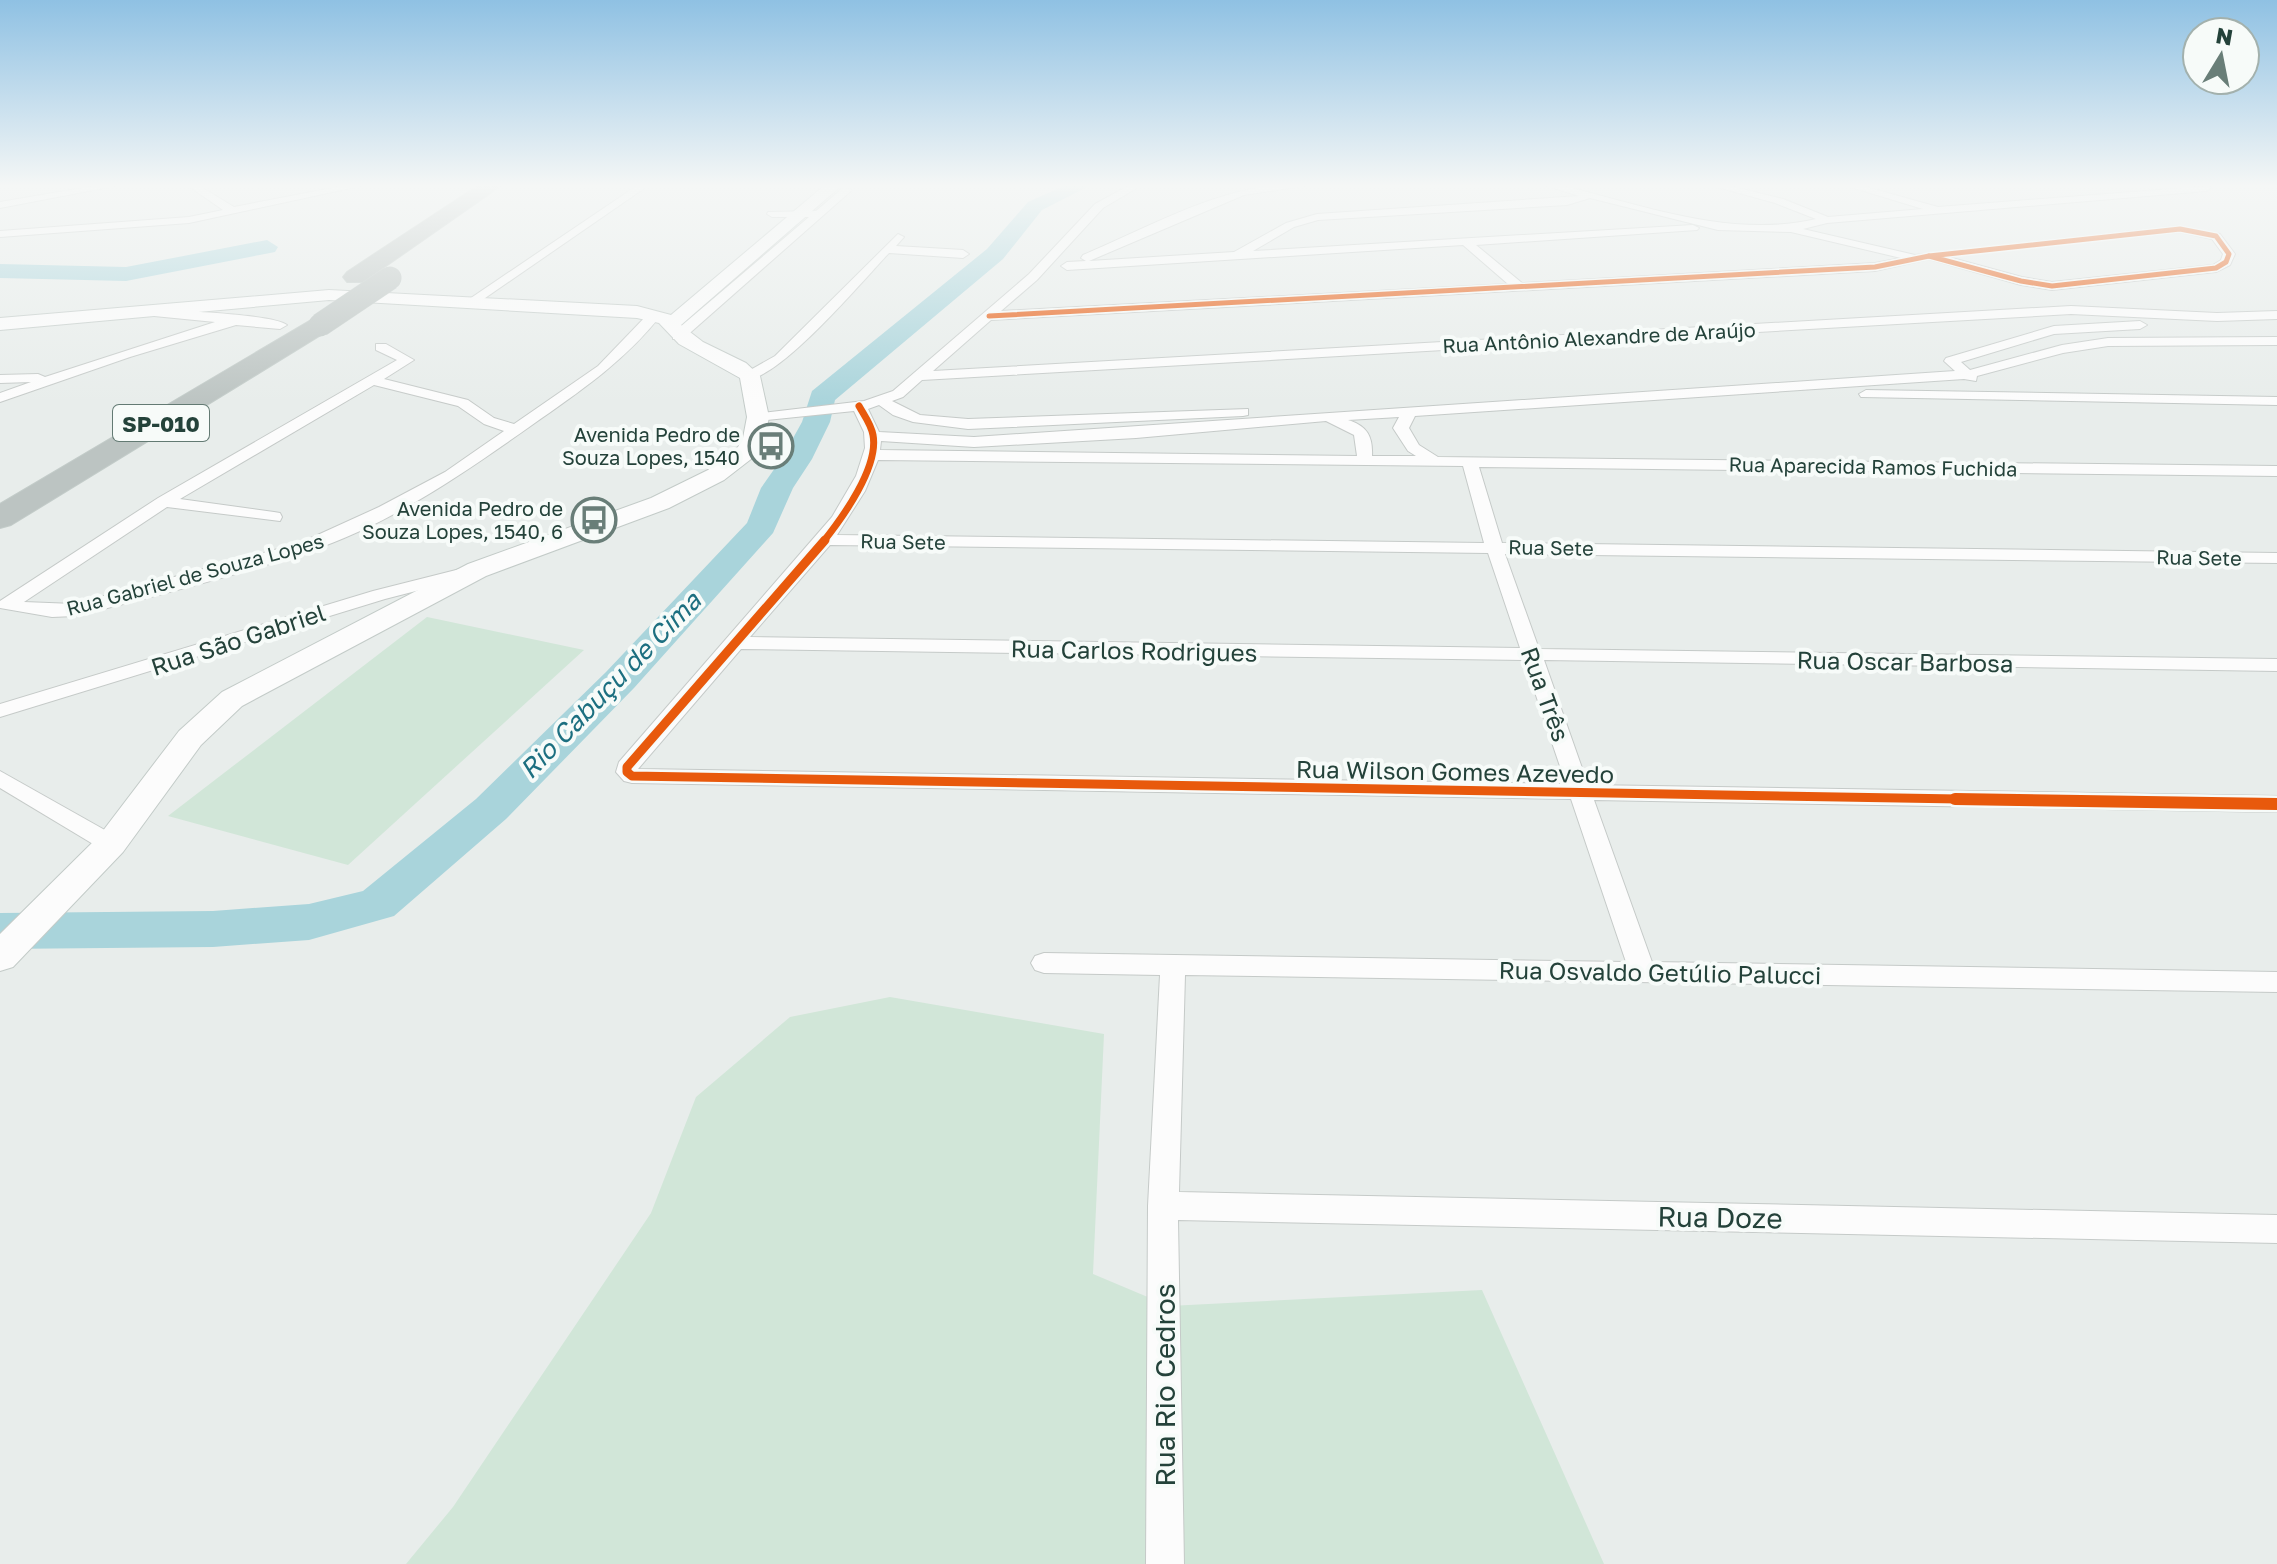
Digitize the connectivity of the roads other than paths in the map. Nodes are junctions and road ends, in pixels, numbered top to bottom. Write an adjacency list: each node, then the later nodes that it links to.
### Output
1 (386, 258): 23 (highway, SP-010)
2 (415, 258): 23 (highway, SP-010, bridge)
3 (536, 258): 18 (street)
4 (731, 258): 25 (main road)
5 (748, 258): 25 (main road)
6 (761, 258): 25 (street, Rua Gabriel de Souza Lopes)
7 (878, 258): 30 (street)
8 (1058, 258): 16 (street)
9 (1088, 258): 15 (street)
10 (1216, 258): 15 (street)
11 (1485, 258): 17 (street)
12 (1914, 258): 17 (street)
13 (1930, 258): 14 (street)
14 (2228, 258)
15 (1067, 266): 16 (street)
16 (1033, 277): 21 (street)
17 (1518, 286): 21 (street)
18 (471, 302): 19 (main road); 25 (main road)
19 (154, 309): 22 (street); 24 (main road)
20 (2277, 315): 31 (street, Rua Antônio Alexandre de Araújo)
21 (989, 316): 31 (street)
22 (240, 319): 23 (street); 32 (street)
23 (298, 322): 50 (highway, SP-010); 53 (highway, SP-010)
24 (2, 325)
25 (668, 326): 30 (main road); 44 (street, Rua Gabriel de Souza Lopes)
26 (2277, 326): 29 (street)
27 (2277, 341): 29 (street)
28 (381, 347): 34 (street)
29 (1966, 375): 35 (street); 36 (street)
30 (750, 376): 42 (main road)
31 (921, 376): 38 (street)
32 (55, 377): 33 (street); 37 (street)
33 (0, 379)
34 (375, 381): 44 (street); 51 (street)
35 (1776, 389): 36 (street); 41 (street)
36 (1998, 397): 39 (street)
37 (0, 398)
38 (883, 401): 40 (street); 43 (street)
39 (2277, 401)
40 (851, 408): 42 (street); 45 (street)
41 (1409, 412): 43 (street); 47 (street)
42 (758, 417): 57 (main road)
43 (1325, 417): 45 (street); 46 (street)
44 (516, 430): 51 (street, Rua Gabriel de Souza Lopes)
45 (872, 446): 46 (street, Rua Aparecida Ramos Fuchida); 54 (street)
46 (1364, 461): 47 (street, Rua Aparecida Ramos Fuchida)
47 (1436, 462): 48 (street, Rua Aparecida Ramos Fuchida)
48 (1470, 462): 49 (street, Rua Aparecida Ramos Fuchida); 55 (street, Rua Três)
49 (2277, 471)
50 (0, 490)
51 (164, 502): 52 (street)
52 (274, 517)
53 (0, 518)
54 (825, 540): 55 (street, Rua Sete); 58 (street)
55 (1494, 546): 56 (street, Rua Sete); 59 (street, Rua Três)
56 (2277, 558)
57 (477, 570): 61 (street, Rua São Gabriel); 65 (main road)
58 (735, 643): 59 (street, Rua Carlos Rodrigues); 63 (street, Rua Wilson Gomes Azevedo)
59 (1533, 656): 60 (street, Rua Oscar Barbosa); 63 (street, Rua Três)
60 (2277, 665)
61 (0, 711)
62 (0, 778): 65 (street)
63 (1582, 793): 64 (street, Rua Wilson Gomes Azevedo); 69 (street, Rua Três)
64 (2277, 804)
65 (111, 844): 66 (main road)
66 (0, 957)
67 (1044, 963): 68 (street, Rua Osvaldo Getúlio Palucci)
68 (1173, 966): 69 (street, Rua Osvaldo Getúlio Palucci); 71 (street, Rua Rio Cedros)
69 (1642, 971): 70 (street, Rua Osvaldo Getúlio Palucci)
70 (2277, 982)
71 (1163, 1206): 72 (street, Rua Doze); 73 (street, Rua Rio Cedros)
72 (2277, 1229)
73 (1165, 1564)

